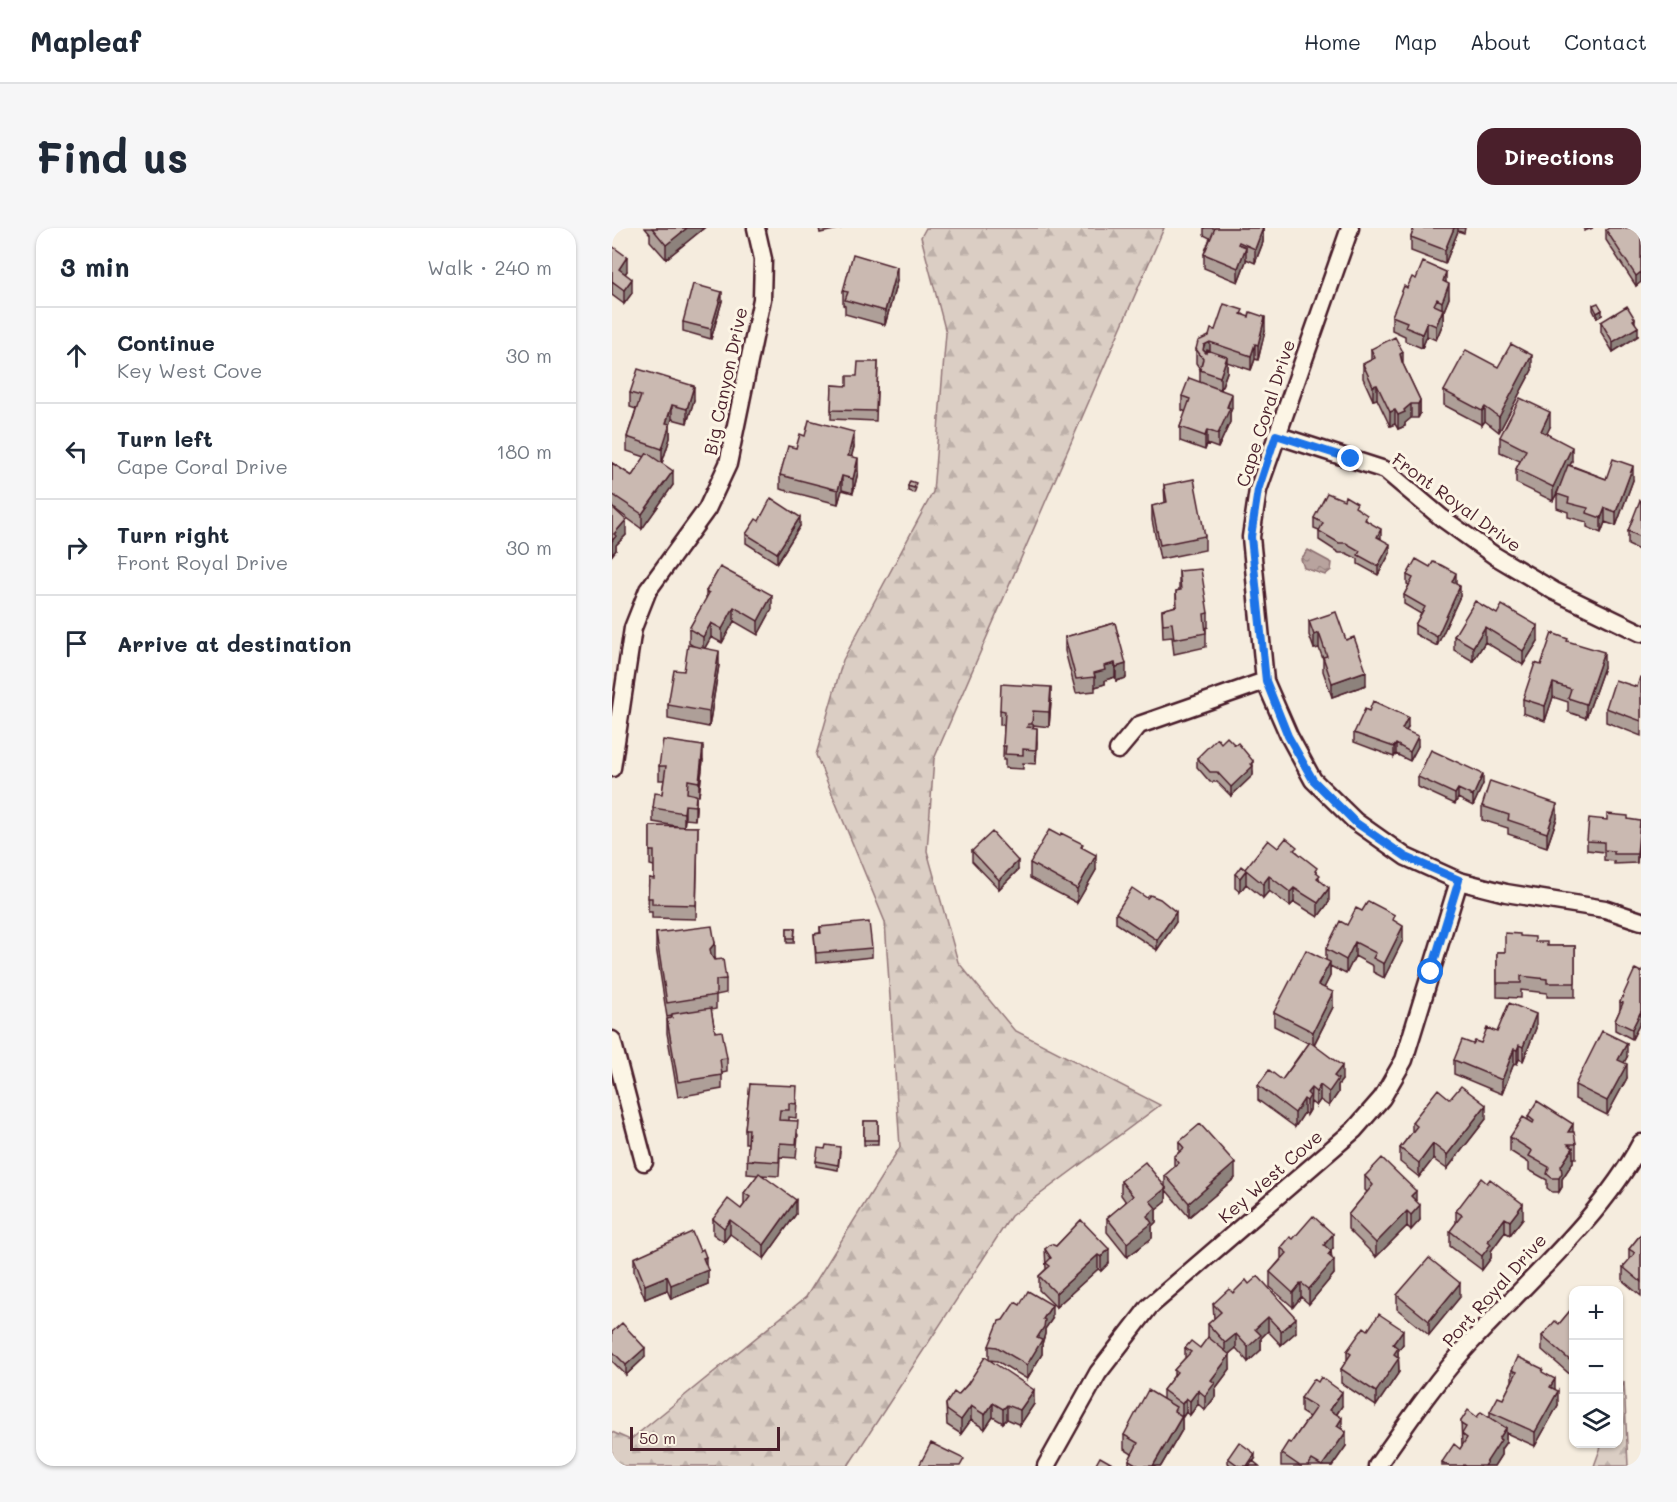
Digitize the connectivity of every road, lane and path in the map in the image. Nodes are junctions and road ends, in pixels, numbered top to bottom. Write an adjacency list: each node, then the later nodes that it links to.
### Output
1 (756, 228): 7 (street, Big Canyon Drive)
2 (1350, 228): 3 (street, Cape Coral Drive)
3 (1276, 435): 4 (street, Front Royal Drive); 5 (street, Cape Coral Drive)
4 (1641, 633)
5 (1266, 681): 6 (street); 8 (street, Cape Coral Drive)
6 (1118, 750)
7 (612, 768)
8 (1459, 880): 9 (street, Cape Coral Drive); 13 (street, Key West Cove)
9 (1641, 921)
10 (612, 1040): 12 (street)
11 (1641, 1143): 14 (street, Port Royal Drive)
12 (644, 1162)
13 (1046, 1466)
14 (1377, 1466)

